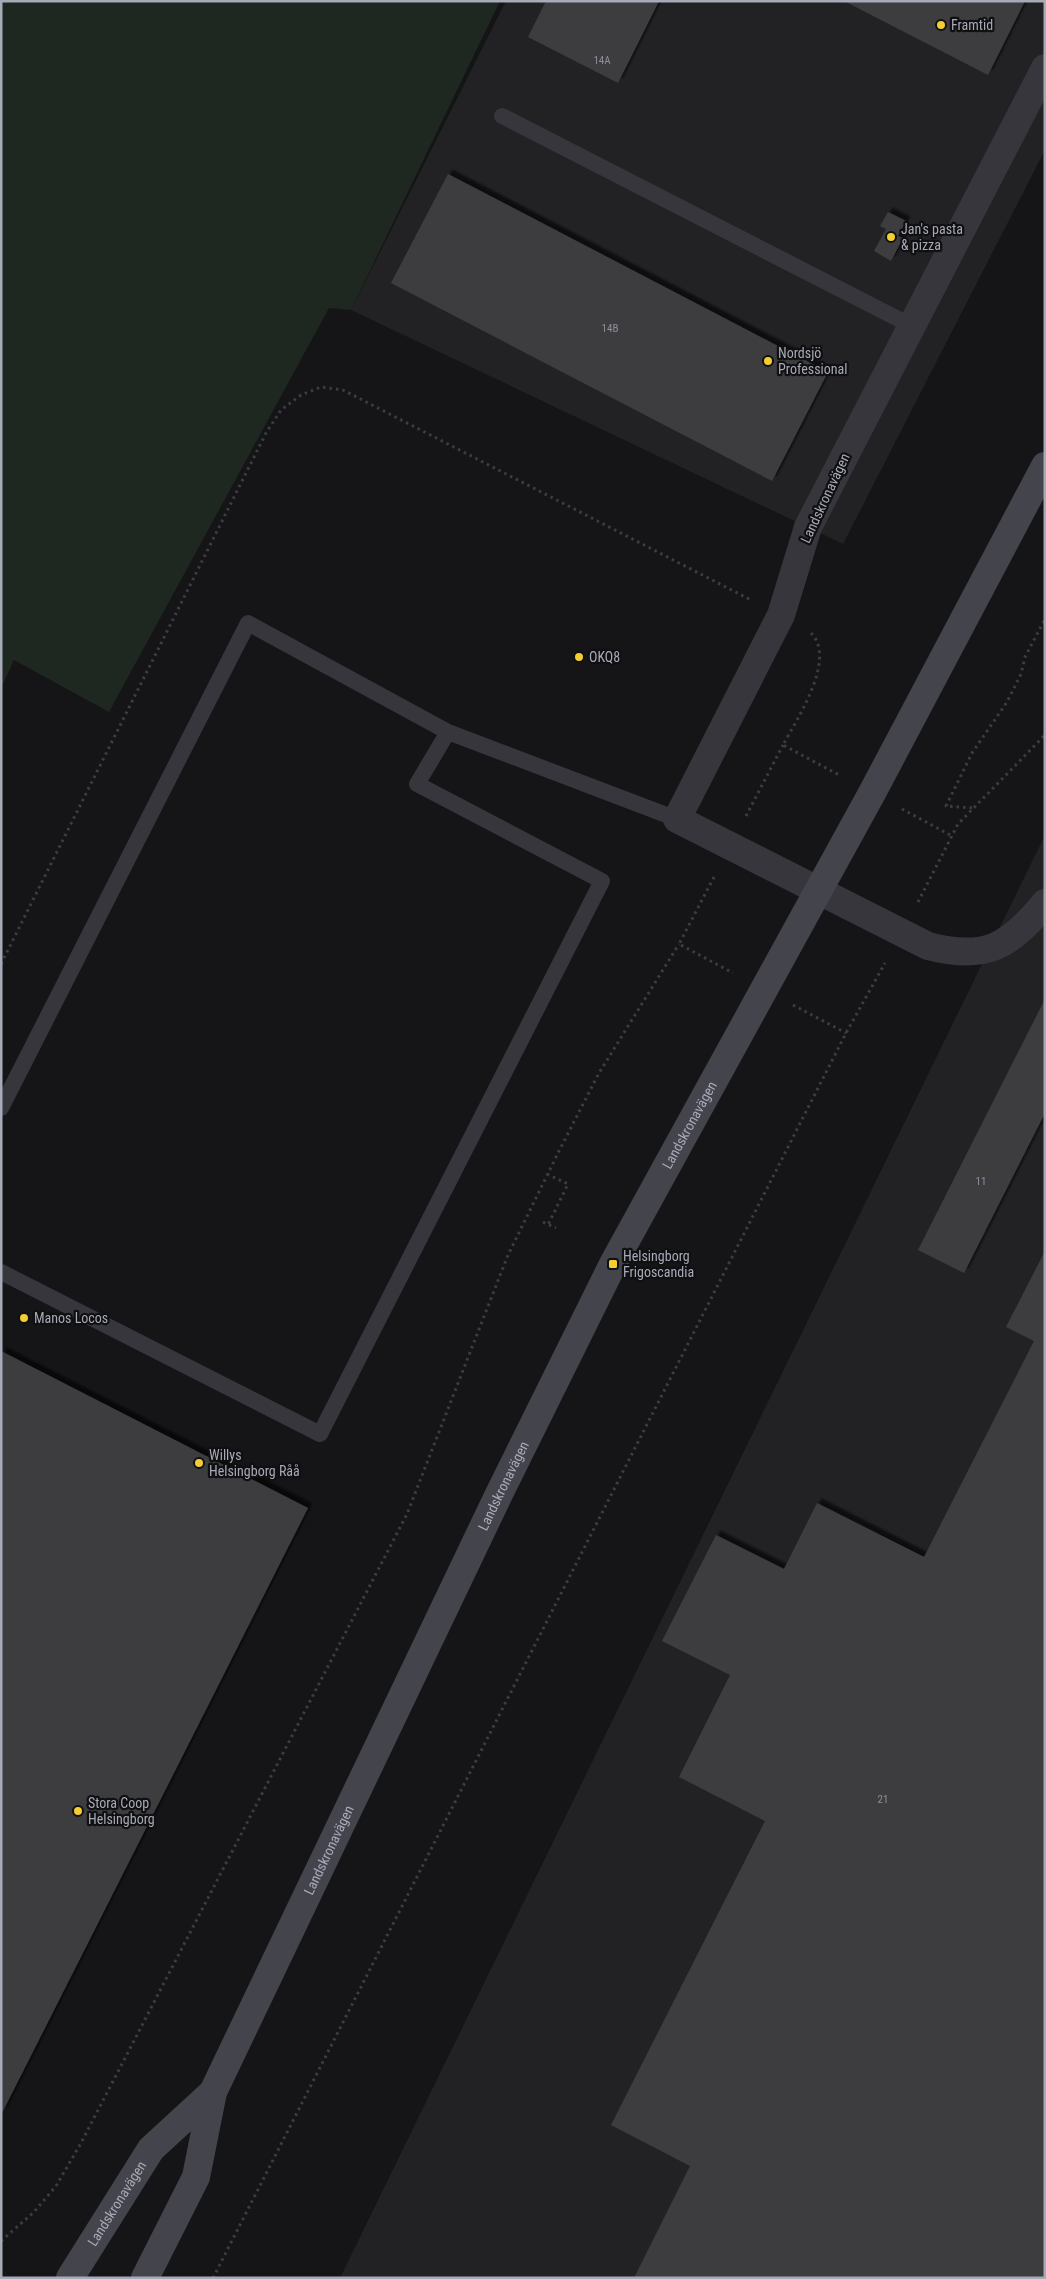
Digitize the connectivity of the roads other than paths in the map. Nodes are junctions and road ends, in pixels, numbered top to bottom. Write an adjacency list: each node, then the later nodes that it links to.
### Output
1 (1045, 68): 3 (street, Landskronavägen)
2 (502, 116): 3 (lane)
3 (912, 326): 6 (street, Landskronavägen)
4 (1045, 466): 7 (main road, Landskronavägen)
5 (448, 732): 6 (lane); 9 (lane); 10 (lane)
6 (676, 819): 7 (street)
7 (818, 890): 8 (street); 11 (main road, Landskronavägen)
8 (1045, 903)
9 (1, 1108)
10 (1, 1272)
11 (212, 2092): 12 (main road, Landskronavägen); 13 (main road, Landskronavägen)
12 (70, 2278)
13 (145, 2278)

